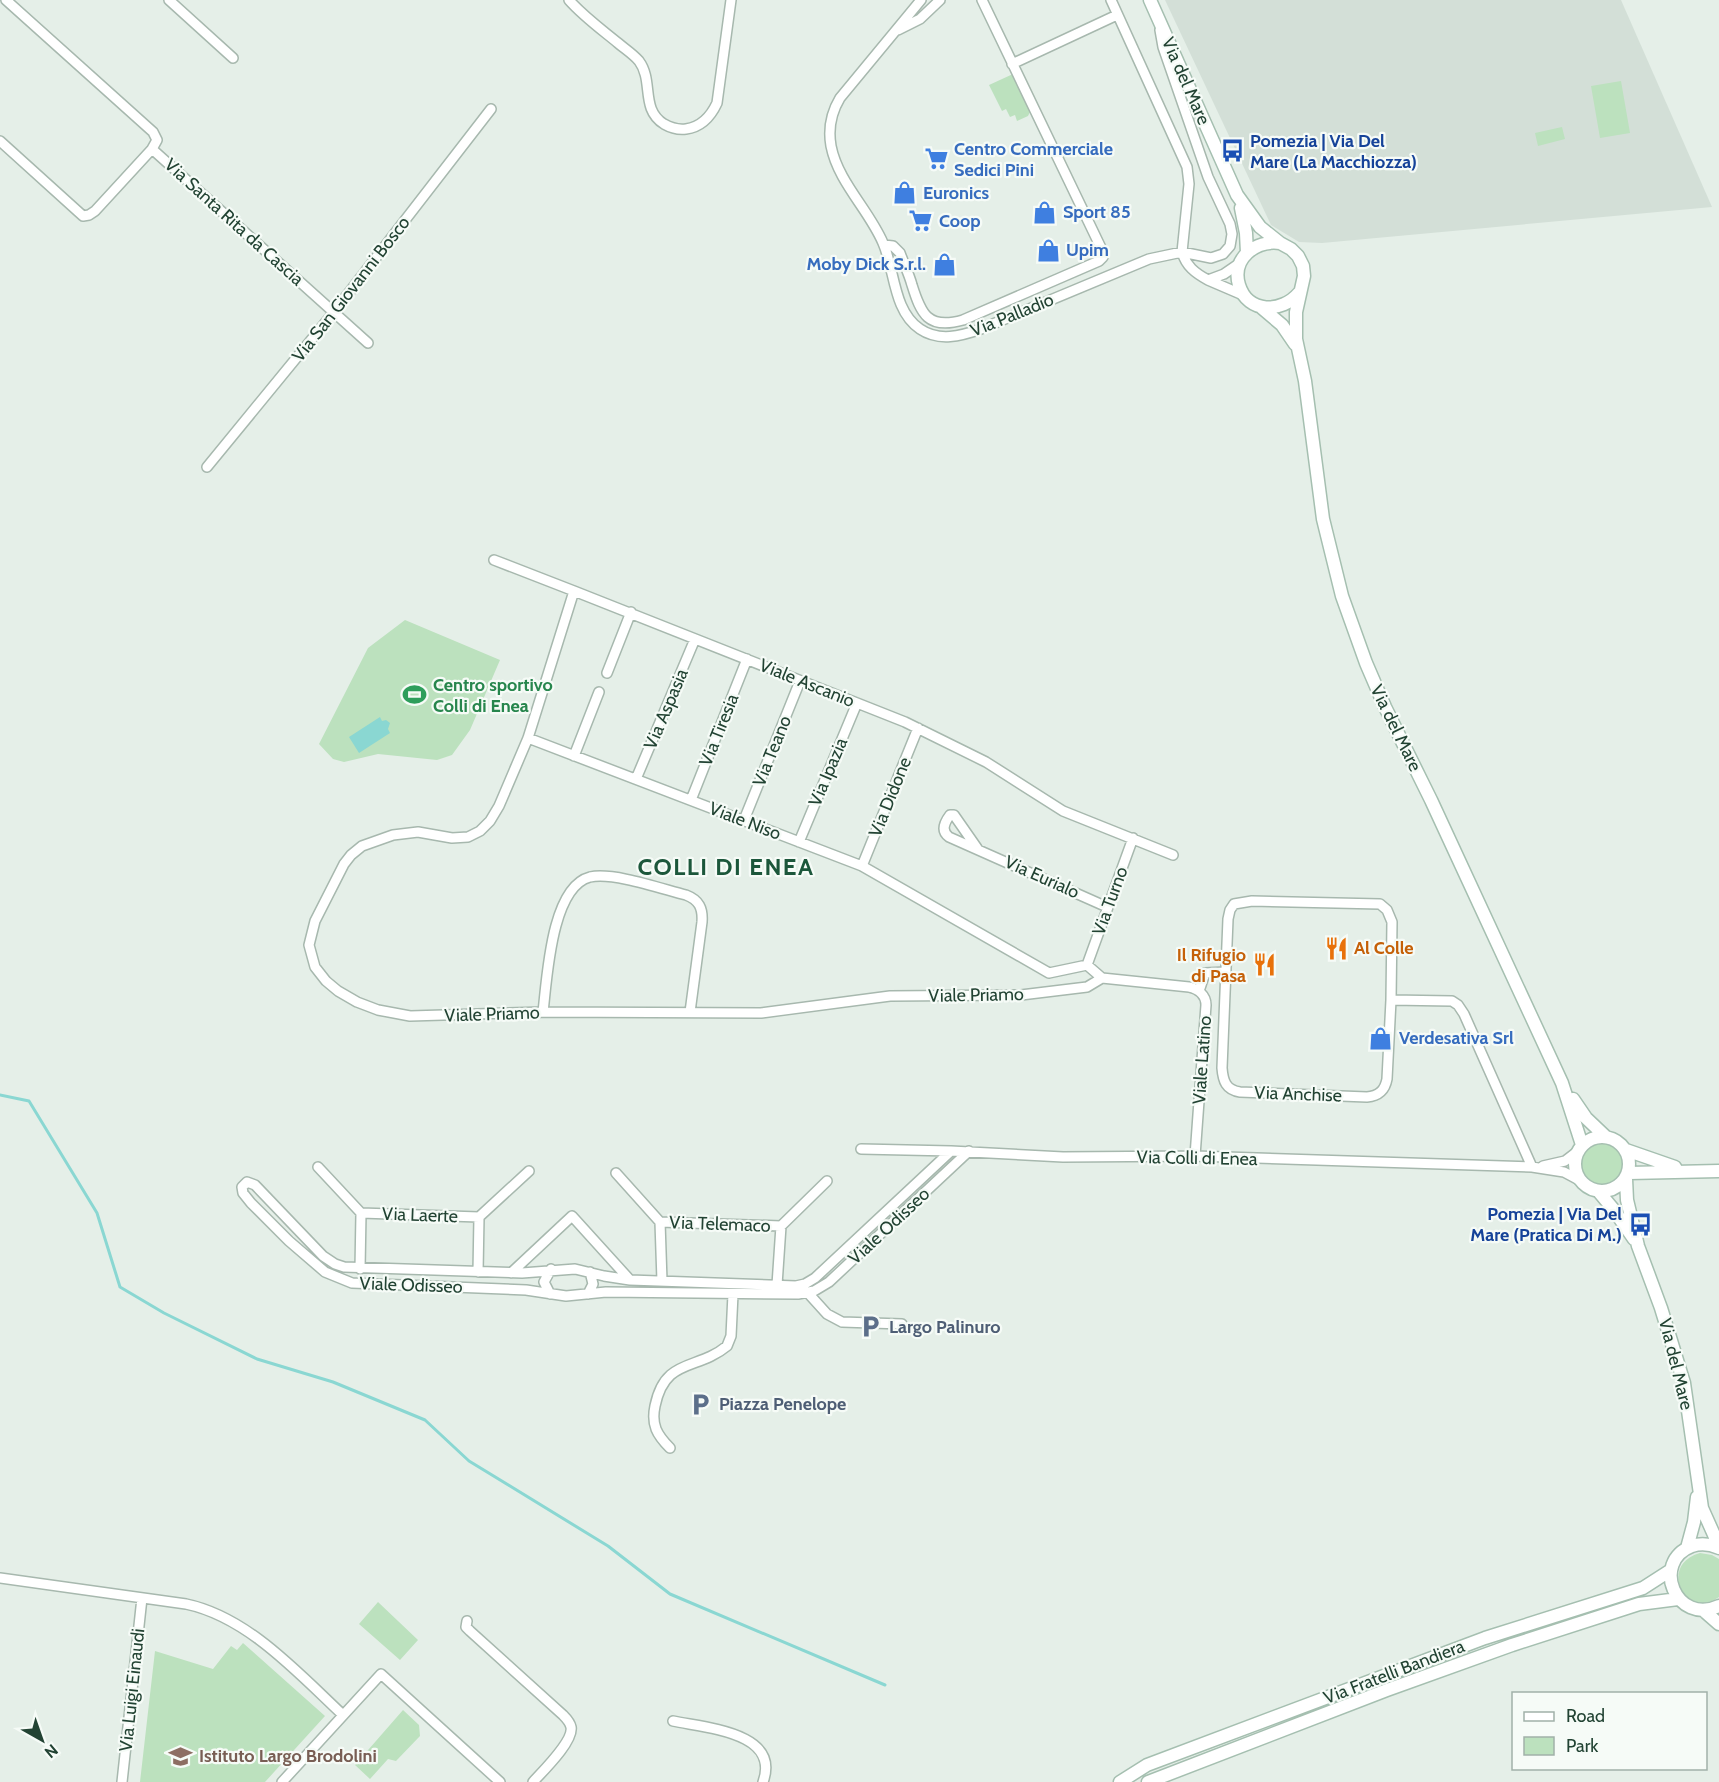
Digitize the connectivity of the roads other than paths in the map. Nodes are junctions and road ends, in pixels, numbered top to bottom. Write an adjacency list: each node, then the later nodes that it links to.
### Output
1 (6, 0): 17 (street, Via Santa Rita da Cascia)
2 (169, 0): 13 (street)
3 (569, 0): 4 (street)
4 (731, 0)
5 (921, 0): 12 (street, Via Palladio)
6 (940, 0): 12 (street)
7 (982, 0): 14 (street)
8 (1111, 0): 11 (street)
9 (1150, 0): 10 (main road, Via del Mare)
10 (1156, 14): 18 (main road, Via del Mare); 21 (street, Via Palladio)
11 (1117, 15): 14 (street); 21 (street)
12 (896, 30): 20 (street, Via Palladio)
13 (233, 58)
14 (1012, 64): 20 (street)
15 (491, 109): 27 (street, Via San Giovanni Bosco)
16 (0, 141): 17 (street)
17 (152, 149): 27 (street, Via Santa Rita da Cascia)
18 (1237, 195): 19 (main road, Via del Mare); 22 (main road, Via del Mare)
19 (1280, 243): 22 (main road); 24 (main road, Via del Mare)
20 (884, 245): 21 (street, Via Palladio)
21 (1182, 252): 23 (street)
22 (1243, 258): 23 (street); 25 (main road, Via del Mare)
23 (1208, 280): 25 (street)
24 (1300, 292): 26 (main road); 29 (main road, Via del Mare)
25 (1244, 295): 26 (main road, Via del Mare)
26 (1261, 307): 29 (main road, Via del Mare)
27 (334, 312): 28 (street, Via Santa Rita da Cascia); 30 (street, Via San Giovanni Bosco)
28 (368, 344)
29 (1298, 350): 61 (main road, Via del Mare)
30 (207, 467)
31 (494, 560): 32 (street, Viale Ascanio)
32 (574, 591): 33 (street, Viale Ascanio); 41 (street)
33 (631, 612): 34 (street, Viale Ascanio); 36 (street)
34 (695, 639): 35 (street, Viale Ascanio); 43 (street, Via Aspasia)
35 (747, 659): 37 (street, Viale Ascanio); 44 (street, Via Tiresia)
36 (607, 673)
37 (800, 681): 39 (street, Viale Ascanio); 45 (street, Via Teano)
38 (599, 692): 42 (street)
39 (856, 703): 40 (street, Viale Ascanio); 47 (street, Via Ipazia)
40 (918, 728): 46 (street, Viale Ascanio); 50 (street, Via Didone)
41 (528, 738): 42 (street, Viale Niso); 59 (street, Viale Priamo)
42 (574, 756): 43 (street, Viale Niso)
43 (636, 779): 44 (street, Viale Niso)
44 (691, 800): 45 (street, Viale Niso)
45 (744, 820): 47 (street, Viale Niso)
46 (1133, 838): 49 (street, Viale Ascanio); 51 (street, Via Turno)
47 (799, 842): 50 (street, Viale Niso)
48 (977, 848): 51 (street, Via Eurialo)
49 (1173, 855)
50 (862, 866): 54 (street, Viale Niso)
51 (1107, 907): 52 (street, Via Turno)
52 (1087, 965): 54 (street); 55 (street)
53 (1225, 972): 56 (street); 58 (street, Via Anchise); 58 (street, Via Anchise)
54 (1049, 973): 57 (street)
55 (1102, 978): 56 (street, Viale Latino); 57 (street, Viale Priamo)
56 (1199, 991): 68 (street, Viale Latino)
57 (1048, 992): 60 (street, Viale Priamo)
58 (1391, 999): 70 (street)
59 (543, 1012): 60 (street, Viale Priamo); 60 (street)
60 (690, 1012)
61 (1562, 1083): 62 (main road, Via del Mare); 63 (main road, Via del Mare)
62 (1606, 1137): 63 (main road); 65 (main road)
63 (1580, 1148): 70 (street, Via Colli di Enea); 76 (main road)
64 (861, 1149): 66 (street, Via Colli di Enea)
65 (1626, 1150): 71 (main road); 75 (main road)
66 (951, 1151): 67 (street, Via Colli di Enea); 84 (street, Viale Odisseo)
67 (969, 1151): 68 (street, Via Colli di Enea); 85 (street, Viale Odisseo)
68 (1195, 1156): 70 (street, Via Colli di Enea)
69 (318, 1167): 79 (street, Via Laerte)
70 (1532, 1167): 76 (street, Via Colli di Enea)
71 (1688, 1170): 73 (main road); 75 (main road)
72 (529, 1171): 80 (street, Via Laerte)
73 (1719, 1171)
74 (616, 1173): 81 (street, Via Telemaco)
75 (1627, 1176): 78 (main road); 83 (main road, Via del Mare)
76 (1579, 1180): 78 (main road)
77 (827, 1181): 82 (street, Via Telemaco)
78 (1599, 1192): 83 (main road, Via del Mare)
79 (361, 1213): 80 (street, Via Laerte); 86 (street, Via Laerte)
80 (479, 1217): 89 (street, Via Laerte)
81 (660, 1222): 82 (street, Via Telemaco); 93 (street, Via Telemaco)
82 (781, 1226): 94 (street, Via Telemaco)
83 (1638, 1246): 102 (main road, Via del Mare)
84 (848, 1247): 85 (street); 94 (street, Viale Odisseo)
85 (858, 1255): 96 (street, Viale Odisseo)
86 (360, 1269): 88 (street, Viale Odisseo); 95 (street, Viale Odisseo)
87 (550, 1269): 90 (street, Viale Odisseo); 91 (street, Viale Odisseo); 97 (street)
88 (449, 1272): 89 (street, Viale Odisseo); 95 (street)
89 (478, 1272): 91 (street, Viale Odisseo)
90 (590, 1272): 92 (street, Viale Odisseo); 98 (street)
91 (511, 1273): 92 (street)
92 (630, 1280): 93 (street, Viale Odisseo)
93 (662, 1281): 94 (street, Viale Odisseo)
94 (777, 1285)
95 (449, 1287): 97 (street, Viale Odisseo)
96 (808, 1293): 99 (street, Viale Odisseo); 100 (street)
97 (550, 1294): 98 (street, Viale Odisseo)
98 (588, 1294): 99 (street, Viale Odisseo)
99 (733, 1294): 101 (street)
100 (902, 1324)
101 (670, 1448)
102 (1697, 1487): 103 (main road, Via del Mare); 104 (main road, Via del Mare)
103 (1719, 1547): 104 (main road)
104 (1688, 1548): 105 (main road, Via Fratelli Bandiera)
105 (1671, 1570): 108 (main road); 120 (main road, Via Fratelli Bandiera)
106 (0, 1578): 107 (street)
107 (142, 1598): 113 (street); 115 (street, Via Luigi Einaudi)
108 (1678, 1599): 110 (main road); 121 (main road, Via Fratelli Bandiera)
109 (1719, 1606): 110 (main road)
110 (1702, 1610): 112 (main road)
111 (466, 1621): 118 (street)
112 (1719, 1624)
113 (343, 1715): 116 (street); 117 (street)
114 (673, 1721): 119 (street)
115 (122, 1782)
116 (282, 1782)
117 (500, 1782)
118 (533, 1782)
119 (763, 1782)
120 (1120, 1782)
121 (1148, 1782)

